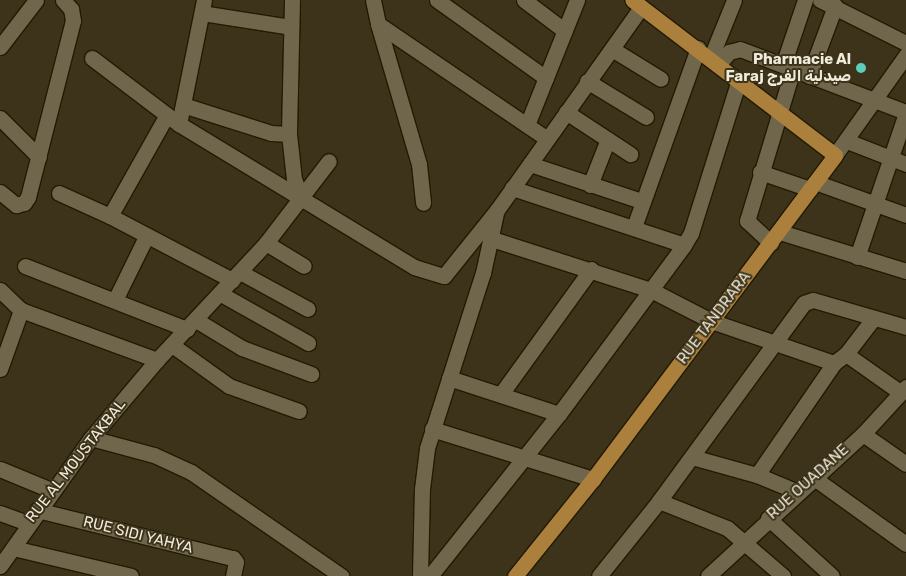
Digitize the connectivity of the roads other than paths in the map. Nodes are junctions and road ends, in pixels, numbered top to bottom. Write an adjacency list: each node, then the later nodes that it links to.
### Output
1 (36, 0): 18 (street)
2 (63, 0): 45 (street)
3 (292, 0): 15 (street)
4 (373, 0): 14 (street)
5 (437, 0): 26 (street)
6 (524, 0): 16 (street)
7 (577, 0): 16 (street)
8 (734, 0): 23 (street)
9 (805, 0): 24 (street)
10 (820, 0): 13 (street)
11 (636, 3): 19 (main road); 20 (street)
12 (203, 6): 15 (street); 31 (street)
13 (846, 6): 17 (street); 25 (street)
14 (378, 24): 38 (street); 58 (street)
15 (291, 27): 39 (street)
16 (565, 31): 26 (street)
17 (906, 43)
18 (0, 47)
19 (698, 48): 23 (main road); 57 (street)
20 (612, 49): 27 (street); 29 (street)
21 (906, 55): 30 (street, RUE TANDRARA)
22 (92, 58): 37 (street)
23 (715, 60): 24 (street); 28 (main road)
24 (788, 67): 25 (street); 34 (street)
25 (809, 76): 30 (street)
26 (546, 78): 38 (street)
27 (660, 79)
28 (739, 80): 34 (main road); 68 (street)
29 (587, 81): 32 (street); 35 (street)
30 (874, 101): 33 (street); 42 (street, RUE TANDRARA)
31 (183, 105): 37 (street); 39 (street)
32 (566, 112): 40 (street); 41 (street)
33 (906, 112): 46 (street)
34 (779, 113): 44 (main road); 50 (street)
35 (646, 117)
36 (0, 118): 45 (street)
37 (173, 120): 56 (street); 62 (street)
38 (527, 125): 40 (street)
39 (289, 134): 56 (street)
40 (547, 139): 48 (street)
41 (608, 139): 43 (street); 51 (street)
42 (847, 141): 44 (street, RUE TANDRARA); 46 (street)
43 (630, 154)
44 (835, 155): 52 (main road, RUE TANDRARA)
45 (38, 157): 54 (street)
46 (890, 159): 49 (street); 59 (street)
47 (329, 161): 56 (street, RUE AL MOUSTAKBAL)
48 (530, 164): 51 (street); 53 (street)
49 (906, 164)
50 (760, 172): 52 (street); 65 (street)
51 (590, 185): 57 (street)
52 (813, 185): 59 (street); 65 (main road, RUE TANDRARA)
53 (512, 188): 60 (street); 63 (street)
54 (0, 192)
55 (59, 193): 62 (street)
56 (301, 197): 60 (street); 67 (street, RUE AL MOUSTAKBAL)
57 (641, 201): 63 (street)
58 (423, 203)
59 (875, 205): 61 (street); 69 (street)
60 (497, 210): 66 (street)
61 (906, 215)
62 (110, 216): 64 (street)
63 (634, 227): 68 (street)
64 (147, 235): 74 (street); 78 (street)
65 (776, 238): 69 (street); 82 (main road, RUE TANDRARA)
66 (492, 239): 72 (street); 92 (street)
67 (266, 243): 71 (street); 74 (street, RUE AL MOUSTAKBAL)
68 (684, 245): 76 (street)
69 (858, 257): 73 (street)
70 (25, 266): 78 (street)
71 (304, 266)
72 (591, 268): 76 (street); 94 (street)
73 (906, 271)
74 (236, 276): 77 (street, RUE AL MOUSTAKBAL); 79 (street)
75 (0, 290): 80 (street)
76 (651, 290): 82 (street); 96 (street)
77 (221, 294): 83 (street, RUE AL MOUSTAKBAL); 85 (street)
78 (116, 300): 83 (street)
79 (308, 309)
80 (21, 310): 89 (street); 90 (street)
81 (873, 319): 84 (street); 87 (street); 88 (street)
82 (711, 320): 87 (street); 106 (main road, RUE TANDRARA)
83 (192, 324): 86 (street, RUE AL MOUSTAKBAL); 91 (street)
84 (906, 327)
85 (308, 343)
86 (172, 344): 89 (street, RUE AL MOUSTAKBAL); 95 (street)
87 (776, 344): 88 (street); 100 (street)
88 (840, 358): 93 (street); 104 (street)
89 (157, 360): 99 (street, RUE AL MOUSTAKBAL)
90 (0, 369)
91 (311, 374)
92 (449, 378): 94 (street); 97 (street)
93 (903, 390): 98 (street, RUE OUADANE)
94 (501, 394): 96 (street)
95 (299, 411)
96 (560, 414): 101 (street)
97 (432, 429): 101 (street); 120 (street)
98 (862, 434): 102 (street); 105 (street, RUE OUADANE)
99 (91, 438): 107 (street, RUE AL MOUSTAKBAL); 119 (street)
100 (692, 457): 104 (street); 109 (street)
101 (525, 458): 106 (street); 121 (street)
102 (906, 464)
103 (0, 469): 107 (street)
104 (756, 475): 108 (street)
105 (814, 478): 108 (street, RUE OUADANE); 114 (street)
106 (593, 479): 122 (main road, RUE TANDRARA)
107 (51, 490): 111 (street, RUE AL MOUSTAKBAL)
108 (798, 492): 112 (street, RUE OUADANE)
109 (660, 501): 113 (street); 123 (street)
110 (0, 512): 111 (street, RUE SIDI YAHYA)
111 (32, 517): 115 (street, RUE AL MOUSTAKBAL); 117 (street, RUE SIDI YAHYA)
112 (768, 518): 113 (street, RUE OUADANE); 126 (street)
113 (744, 540): 124 (street, RUE OUADANE); 125 (street)
114 (906, 544)
115 (5, 558): 116 (street)
116 (71, 569): 118 (street)
117 (235, 569)
118 (130, 576)
119 (341, 576)
120 (420, 576)
121 (430, 576)
122 (515, 576)
123 (599, 576)
124 (708, 576)
125 (784, 576)
126 (832, 576)

